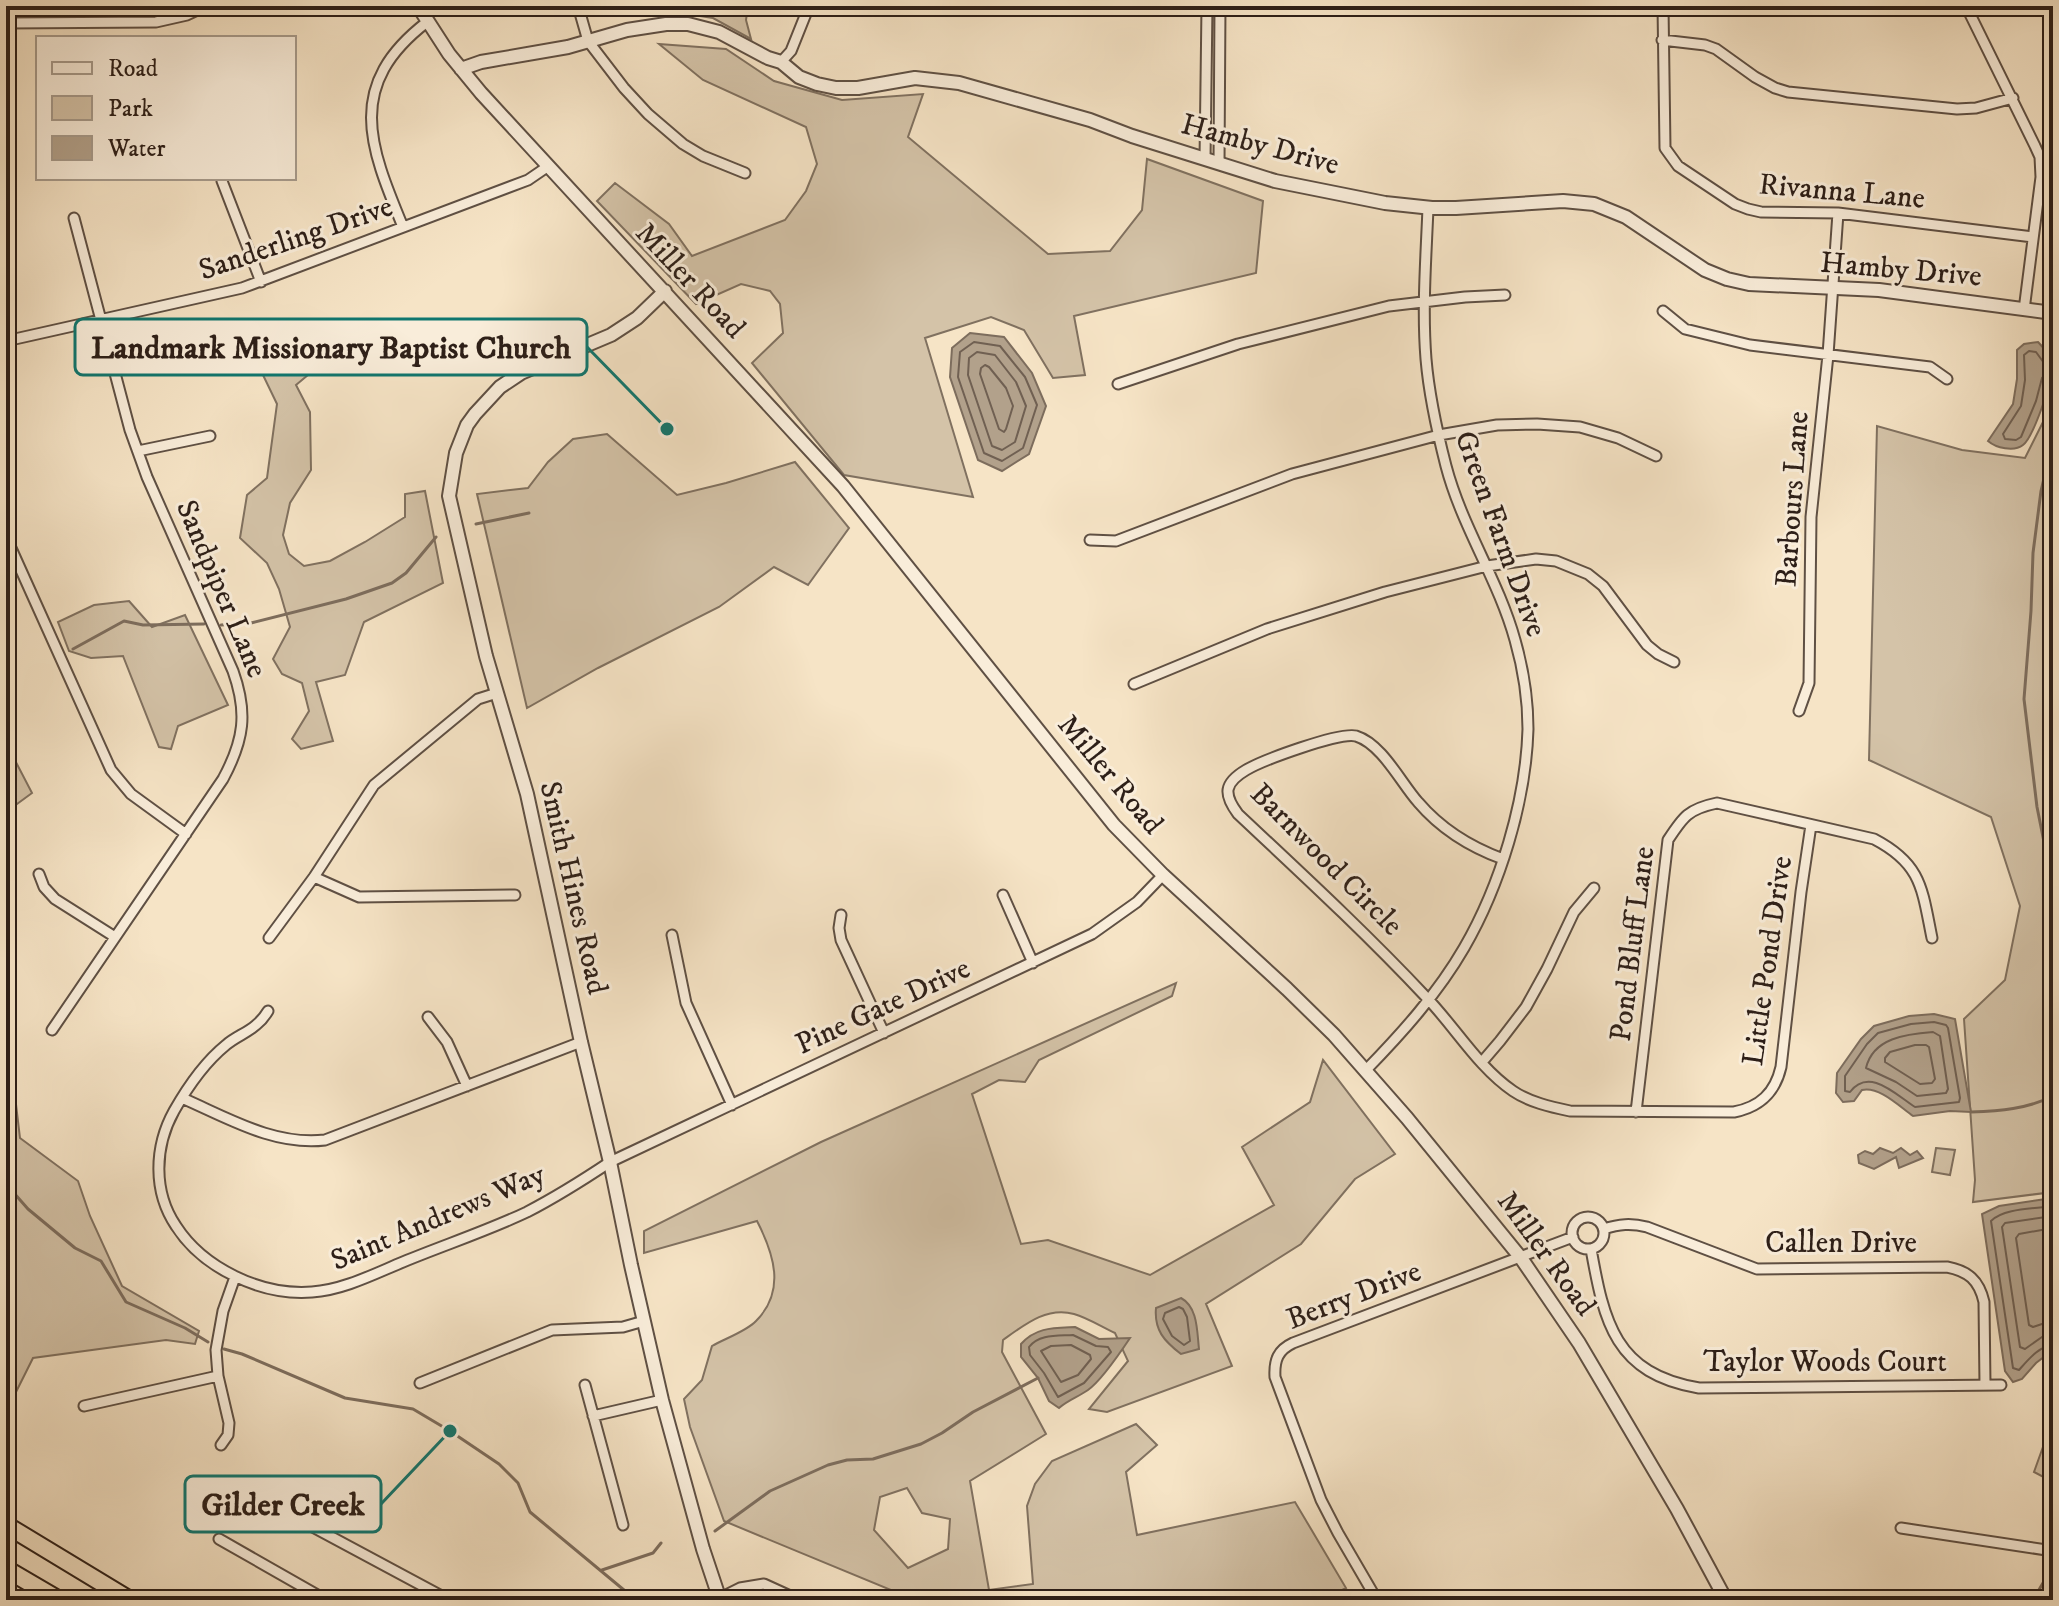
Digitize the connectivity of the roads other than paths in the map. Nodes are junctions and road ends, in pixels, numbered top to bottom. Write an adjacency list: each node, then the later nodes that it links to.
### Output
1 (206, 6): 10 (street)
2 (418, 6): 9 (street, Miller Road)
3 (578, 6): 12 (street)
4 (809, 6): 13 (street)
5 (1207, 6): 16 (street)
6 (1220, 6): 17 (street)
7 (1663, 6): 11 (street, Rivanna Lane)
8 (1966, 6): 15 (street)
9 (427, 22): 14 (street, Miller Road); 24 (street)
10 (6, 23)
11 (1662, 40): 15 (street); 22 (street, Rivanna Lane)
12 (588, 41): 13 (street, Hamby Drive); 14 (street, Hamby Drive); 19 (street)
13 (781, 62): 16 (street, Hamby Drive)
14 (461, 69): 18 (street, Miller Road)
15 (2013, 98): 25 (street)
16 (1205, 159): 17 (street, Hamby Drive)
17 (1219, 164): 21 (street, Hamby Drive)
18 (547, 167): 24 (street, Sanderling Drive); 28 (street, Miller Road)
19 (745, 173)
20 (222, 181): 26 (street)
21 (1428, 208): 27 (street, Hamby Drive); 30 (street, Green Farm Drive)
22 (1838, 213): 25 (street, Rivanna Lane); 27 (street, Barbours Lane)
23 (74, 218): 34 (street, Sandpiper Lane)
24 (403, 227): 26 (street, Sanderling Drive)
25 (2033, 237): 31 (street)
26 (261, 282): 34 (street, Sanderling Drive)
27 (1834, 288): 31 (street, Hamby Drive); 36 (street, Barbours Lane)
28 (665, 291): 48 (street, Smith Hines Road); 54 (street, Miller Road)
29 (1505, 295): 30 (street)
30 (1425, 301): 38 (street); 39 (street, Green Farm Drive)
31 (2024, 310): 33 (street, Hamby Drive)
32 (1663, 311): 36 (street)
33 (2053, 313)
34 (102, 320): 35 (street, Sanderling Drive); 41 (street, Sandpiper Lane)
35 (6, 341)
36 (1828, 355): 37 (street); 49 (street, Barbours Lane)
37 (1947, 379)
38 (1118, 384)
39 (1439, 435): 42 (street); 44 (street); 45 (street, Green Farm Drive)
40 (210, 436): 41 (street)
41 (138, 451): 51 (street, Sandpiper Lane)
42 (1656, 456)
43 (6, 537): 51 (street)
44 (1090, 540)
45 (1487, 566): 46 (street); 47 (street); 52 (street, Green Farm Drive)
46 (1674, 662)
47 (1134, 684)
48 (497, 693): 55 (street); 70 (street, Smith Hines Road)
49 (1799, 711)
50 (1811, 825): 63 (street, Pond Bluff Lane); 76 (street, Little Pond Drive); 76 (street, Pond Bluff Lane)
51 (186, 834): 61 (street, Sandpiper Lane)
52 (1503, 859): 65 (street, Green Farm Drive); 65 (street, Barnwood Circle)
53 (39, 874): 61 (street)
54 (1163, 875): 64 (street, Pine Gate Drive); 72 (street, Miller Road)
55 (314, 877): 57 (street); 62 (street)
56 (1594, 888): 71 (street)
57 (515, 895)
58 (1003, 895): 64 (street)
59 (841, 915): 69 (street)
60 (672, 935): 75 (street)
61 (115, 937): 68 (street, Sandpiper Lane)
62 (269, 938)
63 (1932, 938)
64 (1033, 963): 69 (street, Pine Gate Drive)
65 (1429, 999): 71 (street, Little Pond Drive); 72 (street, Green Farm Drive)
66 (268, 1011): 74 (street, Saint Andrews Way)
67 (428, 1017): 73 (street)
68 (52, 1030)
69 (884, 1033): 75 (street, Pine Gate Drive)
70 (581, 1042): 73 (street); 77 (street, Smith Hines Road)
71 (1482, 1062): 76 (street, Little Pond Drive)
72 (1366, 1070): 81 (street, Miller Road)
73 (467, 1086): 74 (street)
74 (182, 1098): 82 (street, Saint Andrews Way)
75 (732, 1105): 77 (street, Pine Gate Drive)
76 (1636, 1112)
77 (610, 1162): 82 (street, Saint Andrews Way); 83 (street, Smith Hines Road)
78 (1604, 1229): 79 (street); 80 (street); 87 (street, Callen Drive)
79 (1573, 1237): 80 (street); 81 (street)
80 (1591, 1249): 87 (street, Taylor Woods Court)
81 (1521, 1258): 106 (street, Berry Drive); 107 (street, Miller Road)
82 (235, 1277): 84 (street)
83 (644, 1321): 85 (street); 89 (street, Smith Hines Road)
84 (218, 1376): 90 (street); 92 (street)
85 (420, 1383)
86 (585, 1385): 91 (street)
87 (1985, 1385): 88 (street, Taylor Woods Court)
88 (2001, 1385)
89 (662, 1400): 91 (street); 100 (street, Smith Hines Road)
90 (84, 1406)
91 (593, 1416): 95 (street)
92 (221, 1445)
93 (283, 1511): 104 (street)
94 (6, 1525): 102 (highway)
95 (623, 1525)
96 (1901, 1528): 98 (street)
97 (219, 1539): 103 (street)
98 (2053, 1551)
99 (6, 1569): 101 (highway)
100 (720, 1599): 105 (street)
101 (59, 1600)
102 (130, 1600)
103 (326, 1600)
104 (449, 1600)
105 (799, 1600)
106 (1377, 1600)
107 (1726, 1600)

